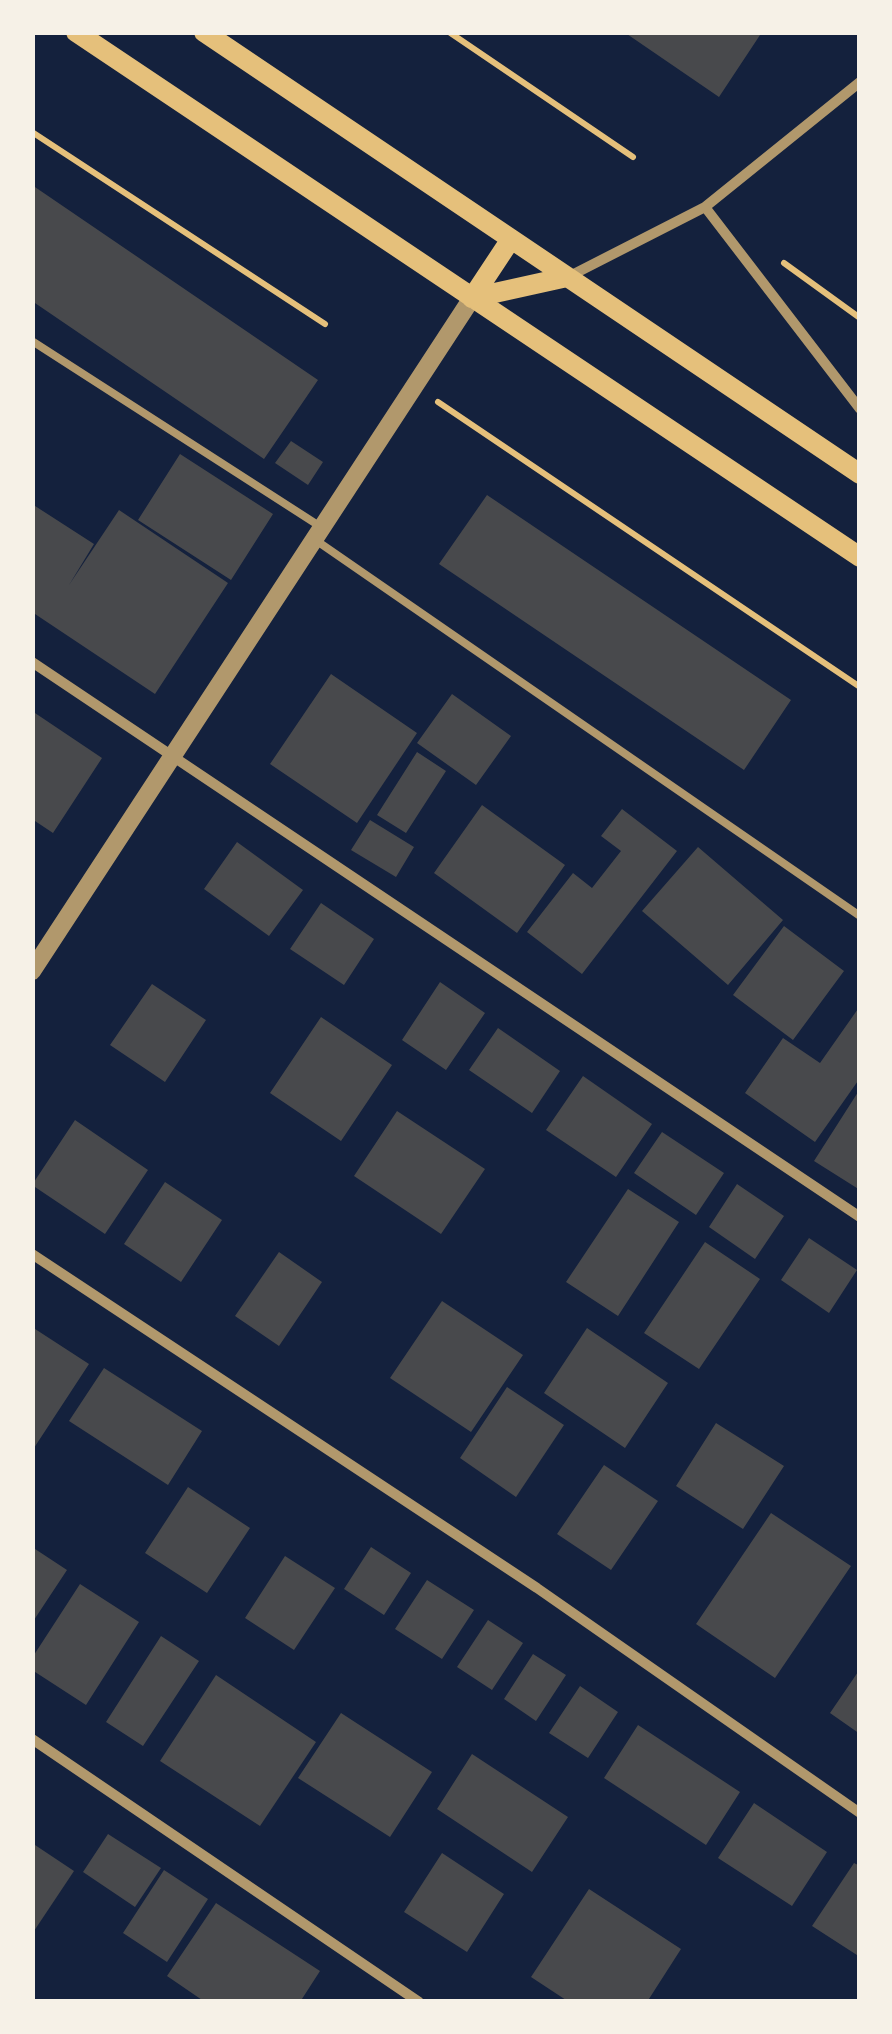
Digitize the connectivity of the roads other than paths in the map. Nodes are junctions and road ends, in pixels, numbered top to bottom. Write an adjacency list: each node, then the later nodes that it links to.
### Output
1 (76, 32): 7 (main road)
2 (204, 32): 5 (main road)
3 (860, 82): 4 (street)
4 (704, 208): 6 (street); 9 (street)
5 (511, 239): 6 (main road); 7 (main road)
6 (568, 277): 7 (main road); 10 (main road)
7 (472, 298): 11 (street); 12 (main road)
8 (32, 341): 11 (lane)
9 (860, 409)
10 (860, 474)
11 (318, 533): 14 (street); 15 (lane)
12 (860, 557)
13 (32, 662): 14 (street)
14 (172, 757): 16 (street); 17 (street)
15 (860, 916)
16 (32, 970)
17 (860, 1218)
18 (32, 1254): 20 (street)
19 (32, 1740): 21 (street)
20 (860, 1812)
21 (419, 2002)

